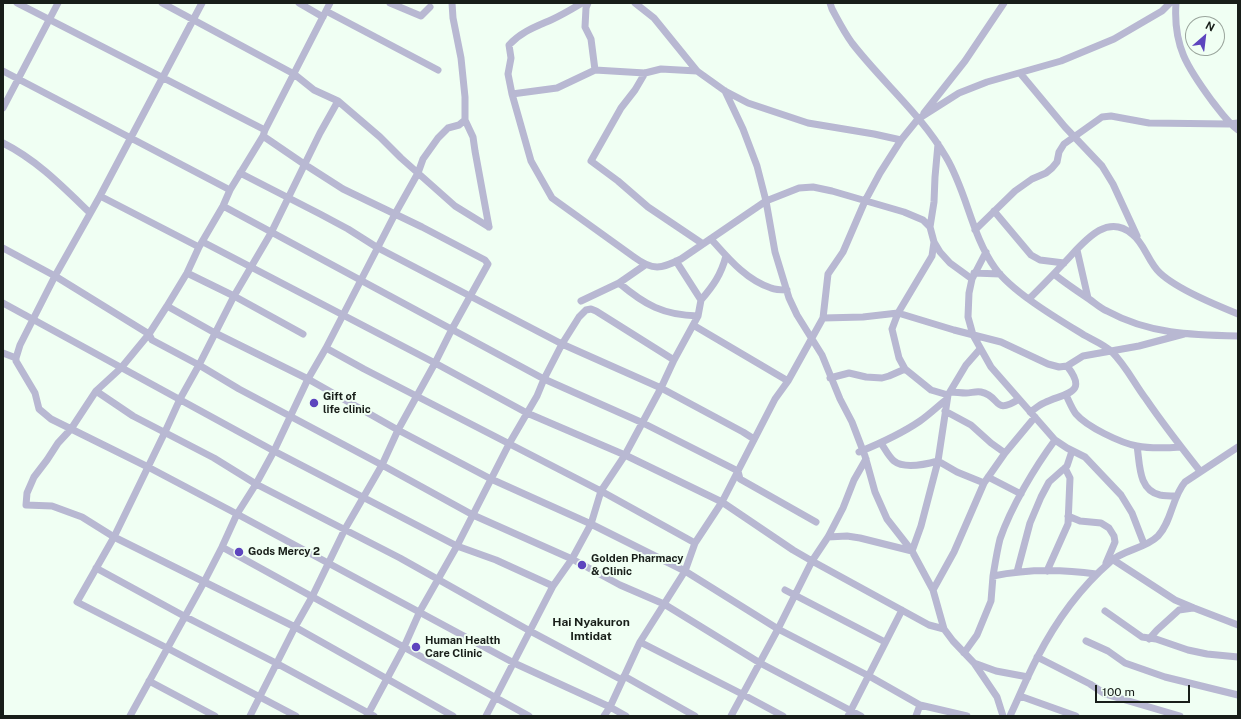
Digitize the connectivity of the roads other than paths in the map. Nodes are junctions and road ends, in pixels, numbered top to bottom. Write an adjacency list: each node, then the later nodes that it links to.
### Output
1 (17, 3): 19 (street)
2 (58, 3): 19 (street)
3 (162, 3): 18 (street)
4 (202, 3): 18 (street)
5 (299, 3): 17 (street)
6 (330, 3): 17 (street)
7 (390, 3): 16 (street)
8 (452, 3): 34 (street)
9 (582, 3): 30 (street)
10 (588, 3): 21 (street)
11 (635, 3): 23 (street)
12 (830, 3): 33 (street)
13 (1004, 3): 33 (street)
14 (1170, 3): 24 (street)
15 (1176, 3): 36 (street)
16 (430, 7)
17 (325, 14): 20 (street); 26 (street)
18 (194, 19): 26 (street); 27 (street)
19 (50, 20): 27 (street); 28 (street)
20 (438, 70)
21 (595, 70): 25 (street); 30 (street)
22 (3, 71): 28 (street)
23 (697, 71): 25 (street); 29 (street)
24 (1020, 72): 33 (street); 39 (street)
25 (645, 73): 63 (street)
26 (294, 74): 31 (street); 38 (street)
27 (164, 78): 38 (street); 40 (street)
28 (19, 79): 32 (street); 40 (street)
29 (725, 92): 41 (street); 50 (street)
30 (512, 94): 71 (street)
31 (338, 101): 44 (street); 45 (street)
32 (3, 108)
33 (918, 119): 41 (street); 43 (street)
34 (465, 120): 45 (street); 45 (street)
35 (1238, 123): 36 (street)
36 (1229, 124): 37 (street); 39 (street)
37 (1238, 130)
38 (264, 133): 44 (street); 46 (street)
39 (1075, 136): 53 (street); 60 (street)
40 (130, 139): 47 (street); 48 (street)
41 (901, 140): 51 (street)
42 (3, 143): 54 (street)
43 (938, 144): 56 (street); 57 (street)
44 (304, 164): 49 (street); 55 (street)
45 (418, 172): 55 (street)
46 (240, 173): 47 (street); 49 (street)
47 (230, 190): 52 (street)
48 (100, 196): 54 (street); 62 (street)
49 (288, 198): 58 (street); 65 (street)
50 (766, 202): 51 (street); 59 (street); 80 (street)
51 (865, 202): 56 (street); 93 (street)
52 (223, 206): 58 (street); 62 (street)
53 (994, 211): 57 (street); 70 (street)
54 (90, 213): 76 (street)
55 (394, 214): 65 (street); 82 (street)
56 (930, 227): 61 (street)
57 (975, 230): 67 (street)
58 (271, 232): 72 (street); 78 (street)
59 (711, 239): 63 (street); 68 (street)
60 (1139, 241): 66 (street); 90 (street)
61 (934, 242): 77 (street); 89 (street)
62 (201, 244): 72 (street); 73 (street)
63 (703, 244): 69 (street)
64 (3, 248): 76 (street)
65 (378, 248): 78 (street); 82 (street)
66 (1077, 250): 70 (street); 83 (street)
67 (986, 252): 74 (street); 77 (street)
68 (726, 256): 80 (street); 85 (street)
69 (676, 261): 71 (street); 85 (street)
70 (1064, 263): 75 (street)
71 (645, 265): 79 (street)
72 (250, 266): 81 (street); 91 (street)
73 (187, 273): 81 (street); 88 (street)
74 (1000, 274): 77 (street); 84 (street)
75 (1054, 274): 83 (street); 84 (street)
76 (55, 276): 94 (street); 98 (street)
77 (973, 276): 101 (street)
78 (362, 280): 91 (street); 96 (street)
79 (619, 283): 86 (street); 92 (street)
80 (787, 290): 103 (street)
81 (234, 296): 97 (street); 99 (street)
82 (470, 296): 96 (street); 104 (street)
83 (1088, 298): 100 (street)
84 (1029, 299): 107 (street)
85 (701, 300): 92 (street)
86 (581, 301)
87 (3, 303): 94 (street)
88 (167, 306): 97 (street); 98 (street)
89 (898, 313): 93 (street); 101 (street); 115 (street)
90 (1238, 314)
91 (343, 315): 105 (street); 111 (street)
92 (698, 316): 95 (street)
93 (823, 318): 103 (street)
94 (34, 319): 109 (street); 114 (street)
95 (693, 325): 110 (street); 119 (street)
96 (452, 329): 111 (street); 118 (street)
97 (215, 333): 112 (street); 117 (street)
98 (150, 334): 112 (street); 114 (street)
99 (303, 334)
100 (1184, 334): 102 (street); 107 (street)
101 (973, 335): 106 (street); 113 (street)
102 (1238, 336)
103 (812, 339): 116 (street); 119 (street)
104 (562, 344): 110 (street); 118 (street); 120 (street)
105 (326, 348): 117 (street); 124 (street)
106 (980, 349): 122 (street); 126 (street)
107 (1111, 351): 113 (street); 140 (street)
108 (3, 353): 109 (street)
109 (16, 358): 132 (street)
110 (674, 360): 120 (street)
111 (435, 363): 124 (street); 128 (street)
112 (200, 365): 125 (street); 130 (street)
113 (1067, 366): 123 (street)
114 (122, 368): 121 (street); 125 (street)
115 (905, 369): 116 (street); 122 (street)
116 (830, 378): 147 (street)
117 (308, 379): 130 (street); 133 (street)
118 (544, 379): 128 (street); 131 (street)
119 (788, 381): 135 (street)
120 (662, 388): 131 (street); 135 (street)
121 (96, 391): 132 (street); 134 (street)
122 (949, 395): 126 (street); 127 (street); 137 (street)
123 (1066, 395): 129 (street); 139 (street)
124 (418, 396): 133 (street); 138 (street)
125 (180, 399): 134 (street); 142 (street)
126 (1019, 399): 129 (street)
127 (945, 411): 145 (street); 148 (street)
128 (527, 413): 138 (street); 146 (street)
129 (1032, 414): 136 (street); 145 (street)
130 (290, 416): 142 (street); 149 (street)
131 (643, 423): 146 (street); 152 (street)
132 (71, 429): 150 (street); 168 (street)
133 (398, 430): 149 (street); 154 (street)
134 (165, 432): 150 (street); 156 (street)
135 (754, 439): 152 (street)
136 (1055, 440): 143 (street); 158 (street)
137 (881, 443): 144 (street); 148 (street)
138 (509, 444): 154 (street); 157 (street)
139 (1137, 446): 140 (street); 159 (street)
140 (1181, 447): 153 (street)
141 (1238, 447): 153 (street)
142 (274, 451): 156 (street); 160 (street)
143 (1072, 451): 151 (street); 171 (street)
144 (859, 452)
145 (1005, 453): 155 (street)
146 (625, 455): 157 (street); 161 (street)
147 (866, 460): 169 (street); 174 (street)
148 (938, 461): 155 (street); 174 (street)
149 (382, 464): 160 (street); 163 (street)
150 (148, 467): 162 (street); 168 (street)
151 (1065, 468): 164 (street); 183 (street)
152 (738, 471): 161 (street); 165 (street)
153 (1200, 471): 159 (street)
154 (491, 479): 163 (street); 166 (street)
155 (986, 480): 158 (street); 190 (street)
156 (256, 484): 162 (street); 167 (street)
157 (601, 491): 166 (street); 170 (street)
158 (1021, 494): 185 (street)
159 (1176, 496): 171 (street)
160 (364, 498): 167 (street); 172 (street)
161 (722, 502): 170 (street); 177 (street)
162 (237, 514): 173 (street); 178 (street)
163 (473, 515): 172 (street); 175 (street)
164 (1068, 516): 179 (street); 182 (street)
165 (816, 522)
166 (591, 524): 175 (street); 181 (street)
167 (345, 530): 178 (street); 186 (street)
168 (114, 537): 180 (street); 187 (street)
169 (828, 537): 174 (street); 177 (street)
170 (695, 543): 181 (street)
171 (1144, 544): 176 (street)
172 (457, 546): 186 (street); 188 (street)
173 (222, 547): 187 (street); 192 (street)
174 (912, 551): 190 (street)
175 (572, 559): 188 (street); 193 (street)
176 (1112, 559): 179 (street); 194 (street)
177 (812, 561): 191 (street); 195 (street)
178 (329, 563): 192 (street); 196 (street)
179 (1105, 566): 184 (street)
180 (96, 568): 198 (street); 209 (street)
181 (685, 571): 193 (street); 202 (street)
182 (1046, 571): 183 (street); 184 (street)
183 (1017, 572): 185 (street)
184 (1096, 574): 211 (street)
185 (993, 576): 210 (street)
186 (437, 579): 196 (street); 203 (street)
187 (204, 582): 198 (street); 200 (street)
188 (553, 586): 203 (street)
189 (785, 590): 191 (street)
190 (933, 590): 201 (street)
191 (794, 595): 202 (street); 207 (street)
192 (312, 597): 200 (street); 208 (street)
193 (664, 604): 206 (street); 215 (street)
194 (1194, 608): 199 (street); 204 (street)
195 (902, 610): 201 (street); 207 (street)
196 (420, 611): 208 (street); 214 (street)
197 (1105, 611): 204 (street)
198 (184, 616): 209 (street); 213 (street)
199 (1238, 625)
200 (295, 627): 213 (street); 220 (street)
201 (944, 628): 210 (street)
202 (778, 629): 215 (street); 217 (street)
203 (530, 632): 214 (street); 219 (street)
204 (1149, 639): 212 (street)
205 (1086, 641): 223 (street)
206 (640, 642): 219 (street); 222 (street)
207 (886, 642): 217 (street)
208 (404, 647): 220 (street); 226 (street)
209 (167, 648): 221 (street); 225 (street)
210 (964, 653): 216 (street)
211 (1037, 657): 218 (street); 249 (street)
212 (1238, 657)
213 (276, 663): 225 (street); 230 (street)
214 (514, 663): 226 (street); 228 (street)
215 (760, 663): 222 (street); 229 (street)
216 (974, 663): 218 (street); 246 (street)
217 (869, 676): 227 (street); 229 (street)
218 (1028, 677): 224 (street)
219 (623, 678): 228 (street); 240 (street)
220 (386, 680): 230 (street); 235 (street)
221 (149, 681): 231 (street); 232 (street)
222 (742, 694): 241 (street); 242 (street)
223 (1238, 695)
224 (1020, 696): 247 (street); 248 (street)
225 (260, 697): 233 (street); 234 (street)
226 (495, 698): 236 (street); 237 (street)
227 (920, 705): 244 (street); 245 (street)
228 (610, 706): 238 (street); 239 (street)
229 (849, 713): 243 (street)
230 (370, 715)
231 (131, 716)
232 (215, 716)
233 (250, 716)
234 (296, 716)
235 (453, 716)
236 (486, 716)
237 (529, 716)
238 (604, 716)
239 (626, 716)
240 (695, 716)
241 (731, 716)
242 (783, 716)
243 (861, 716)
244 (916, 716)
245 (967, 716)
246 (1003, 716)
247 (1010, 716)
248 (1076, 716)
249 (1180, 716)

